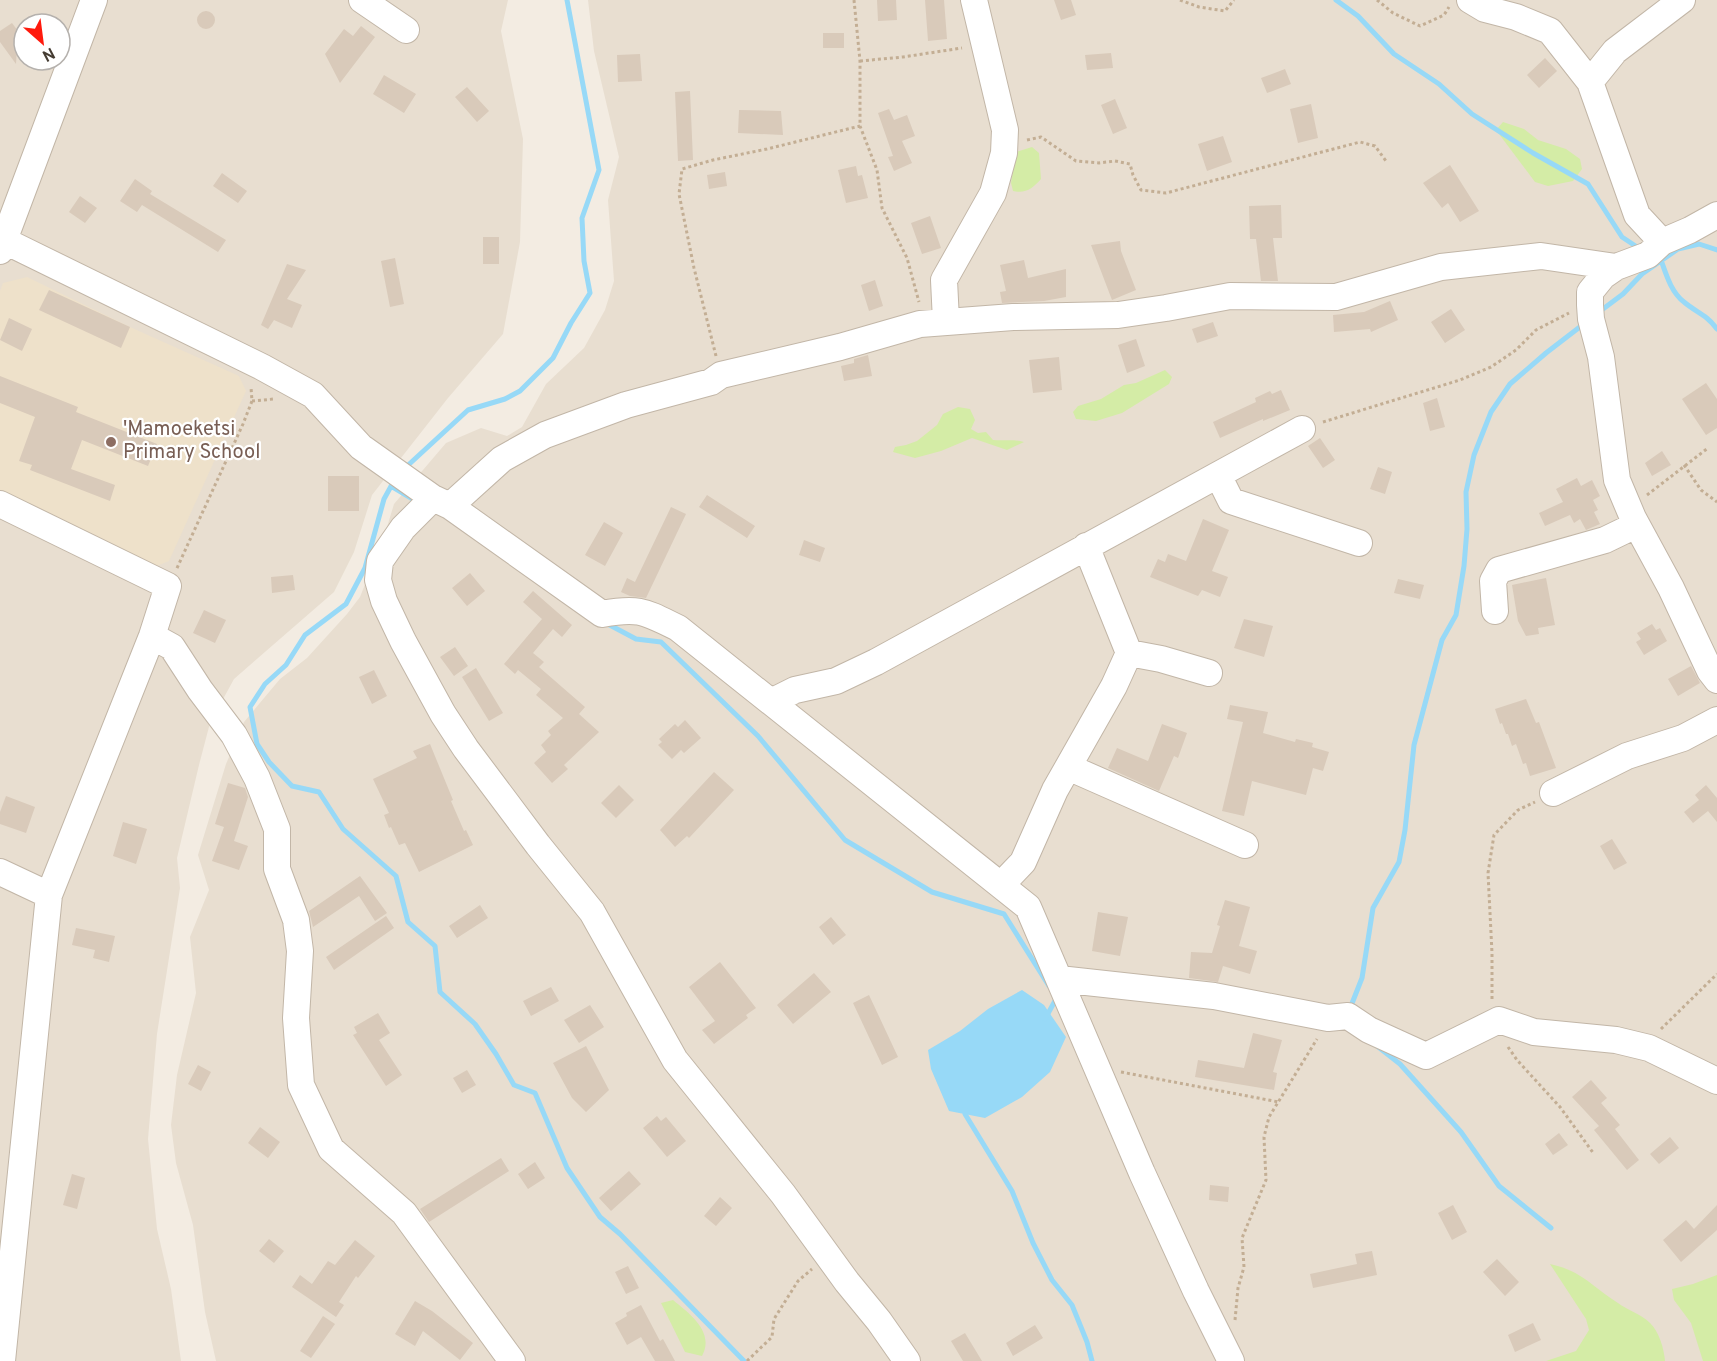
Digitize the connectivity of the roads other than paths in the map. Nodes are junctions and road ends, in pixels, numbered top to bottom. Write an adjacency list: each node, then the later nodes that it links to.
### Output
1 (362, 0): 6 (street)
2 (974, 0): 12 (street)
3 (1470, 0): 7 (street)
4 (1682, 0): 7 (street)
5 (88, 2): 10 (street)
6 (406, 30)
7 (1590, 82): 9 (street)
8 (1717, 214): 9 (street)
9 (1662, 242): 11 (street)
10 (2, 246): 15 (street)
11 (1616, 267): 12 (street); 17 (street)
12 (946, 321): 15 (street)
13 (1302, 429): 14 (street)
14 (1218, 475): 18 (street); 19 (street)
15 (442, 502): 25 (street); 37 (street)
16 (0, 504): 21 (street)
17 (1632, 515): 20 (street); 24 (street)
18 (1359, 543)
19 (1086, 546): 22 (street); 25 (street)
20 (1496, 611)
21 (152, 636): 32 (street); 36 (street)
22 (1129, 653): 23 (street); 27 (street)
23 (1209, 673)
24 (1717, 680)
25 (771, 702): 31 (street)
26 (1717, 720): 28 (street)
27 (1068, 767): 29 (street); 31 (street)
28 (1553, 793)
29 (1245, 845)
30 (0, 872): 32 (street)
31 (1001, 885): 33 (street)
32 (49, 895): 35 (street)
33 (1059, 979): 34 (street); 38 (street)
34 (1717, 1081)
35 (2, 1361)
36 (512, 1361)
37 (907, 1361)
38 (1231, 1361)

